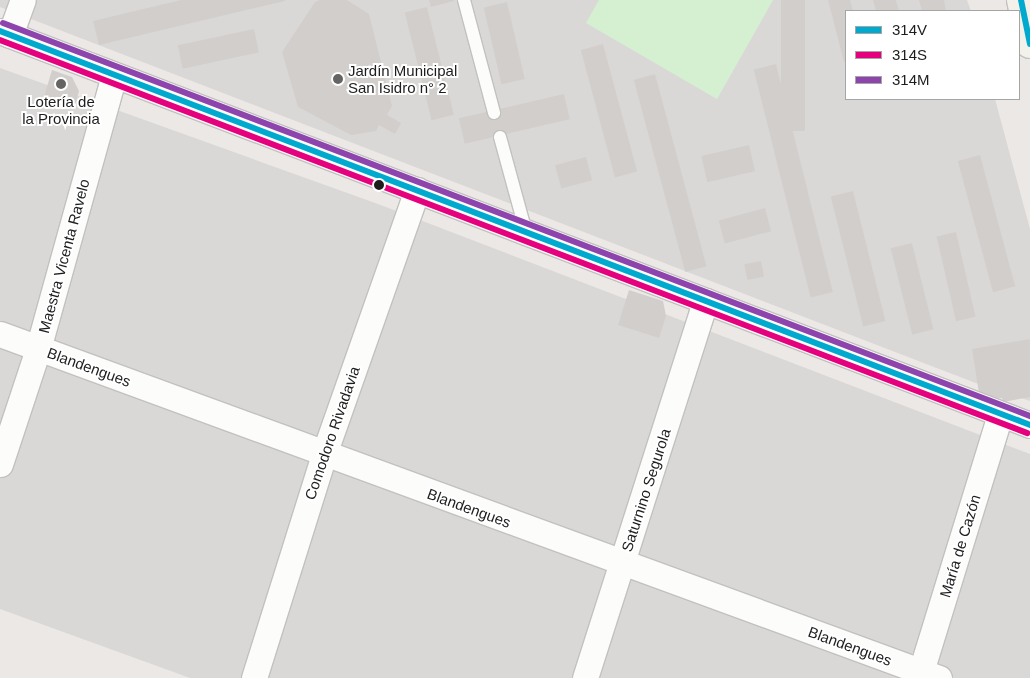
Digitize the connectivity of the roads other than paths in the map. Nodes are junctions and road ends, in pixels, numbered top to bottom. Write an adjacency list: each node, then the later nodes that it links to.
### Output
1 (22, 0): 4 (street)
2 (464, 0): 7 (lane)
3 (1021, 0): 5 (main road)
4 (5, 33): 6 (street)
5 (1030, 44)
6 (114, 74): 9 (street); 13 (street, Maestra Vicenta Ravelo)
7 (494, 113)
8 (500, 137): 10 (lane)
9 (417, 190): 10 (street); 16 (street, Comodoro Rivadavia)
10 (526, 232): 11 (street)
11 (705, 301): 14 (street); 18 (street, Saturnino Segurola)
12 (0, 334): 13 (street, Blandengues)
13 (38, 348): 16 (street, Blandengues); 17 (street, Maestra Vicenta Ravelo)
14 (1000, 414): 15 (street); 19 (street, María de Cazón)
15 (1030, 425)
16 (324, 454): 18 (street, Blandengues); 20 (street, Comodoro Rivadavia)
17 (0, 464)
18 (622, 564): 19 (street, Blandengues); 21 (street, Saturnino Segurola)
19 (926, 676)
20 (254, 678)
21 (585, 678)

